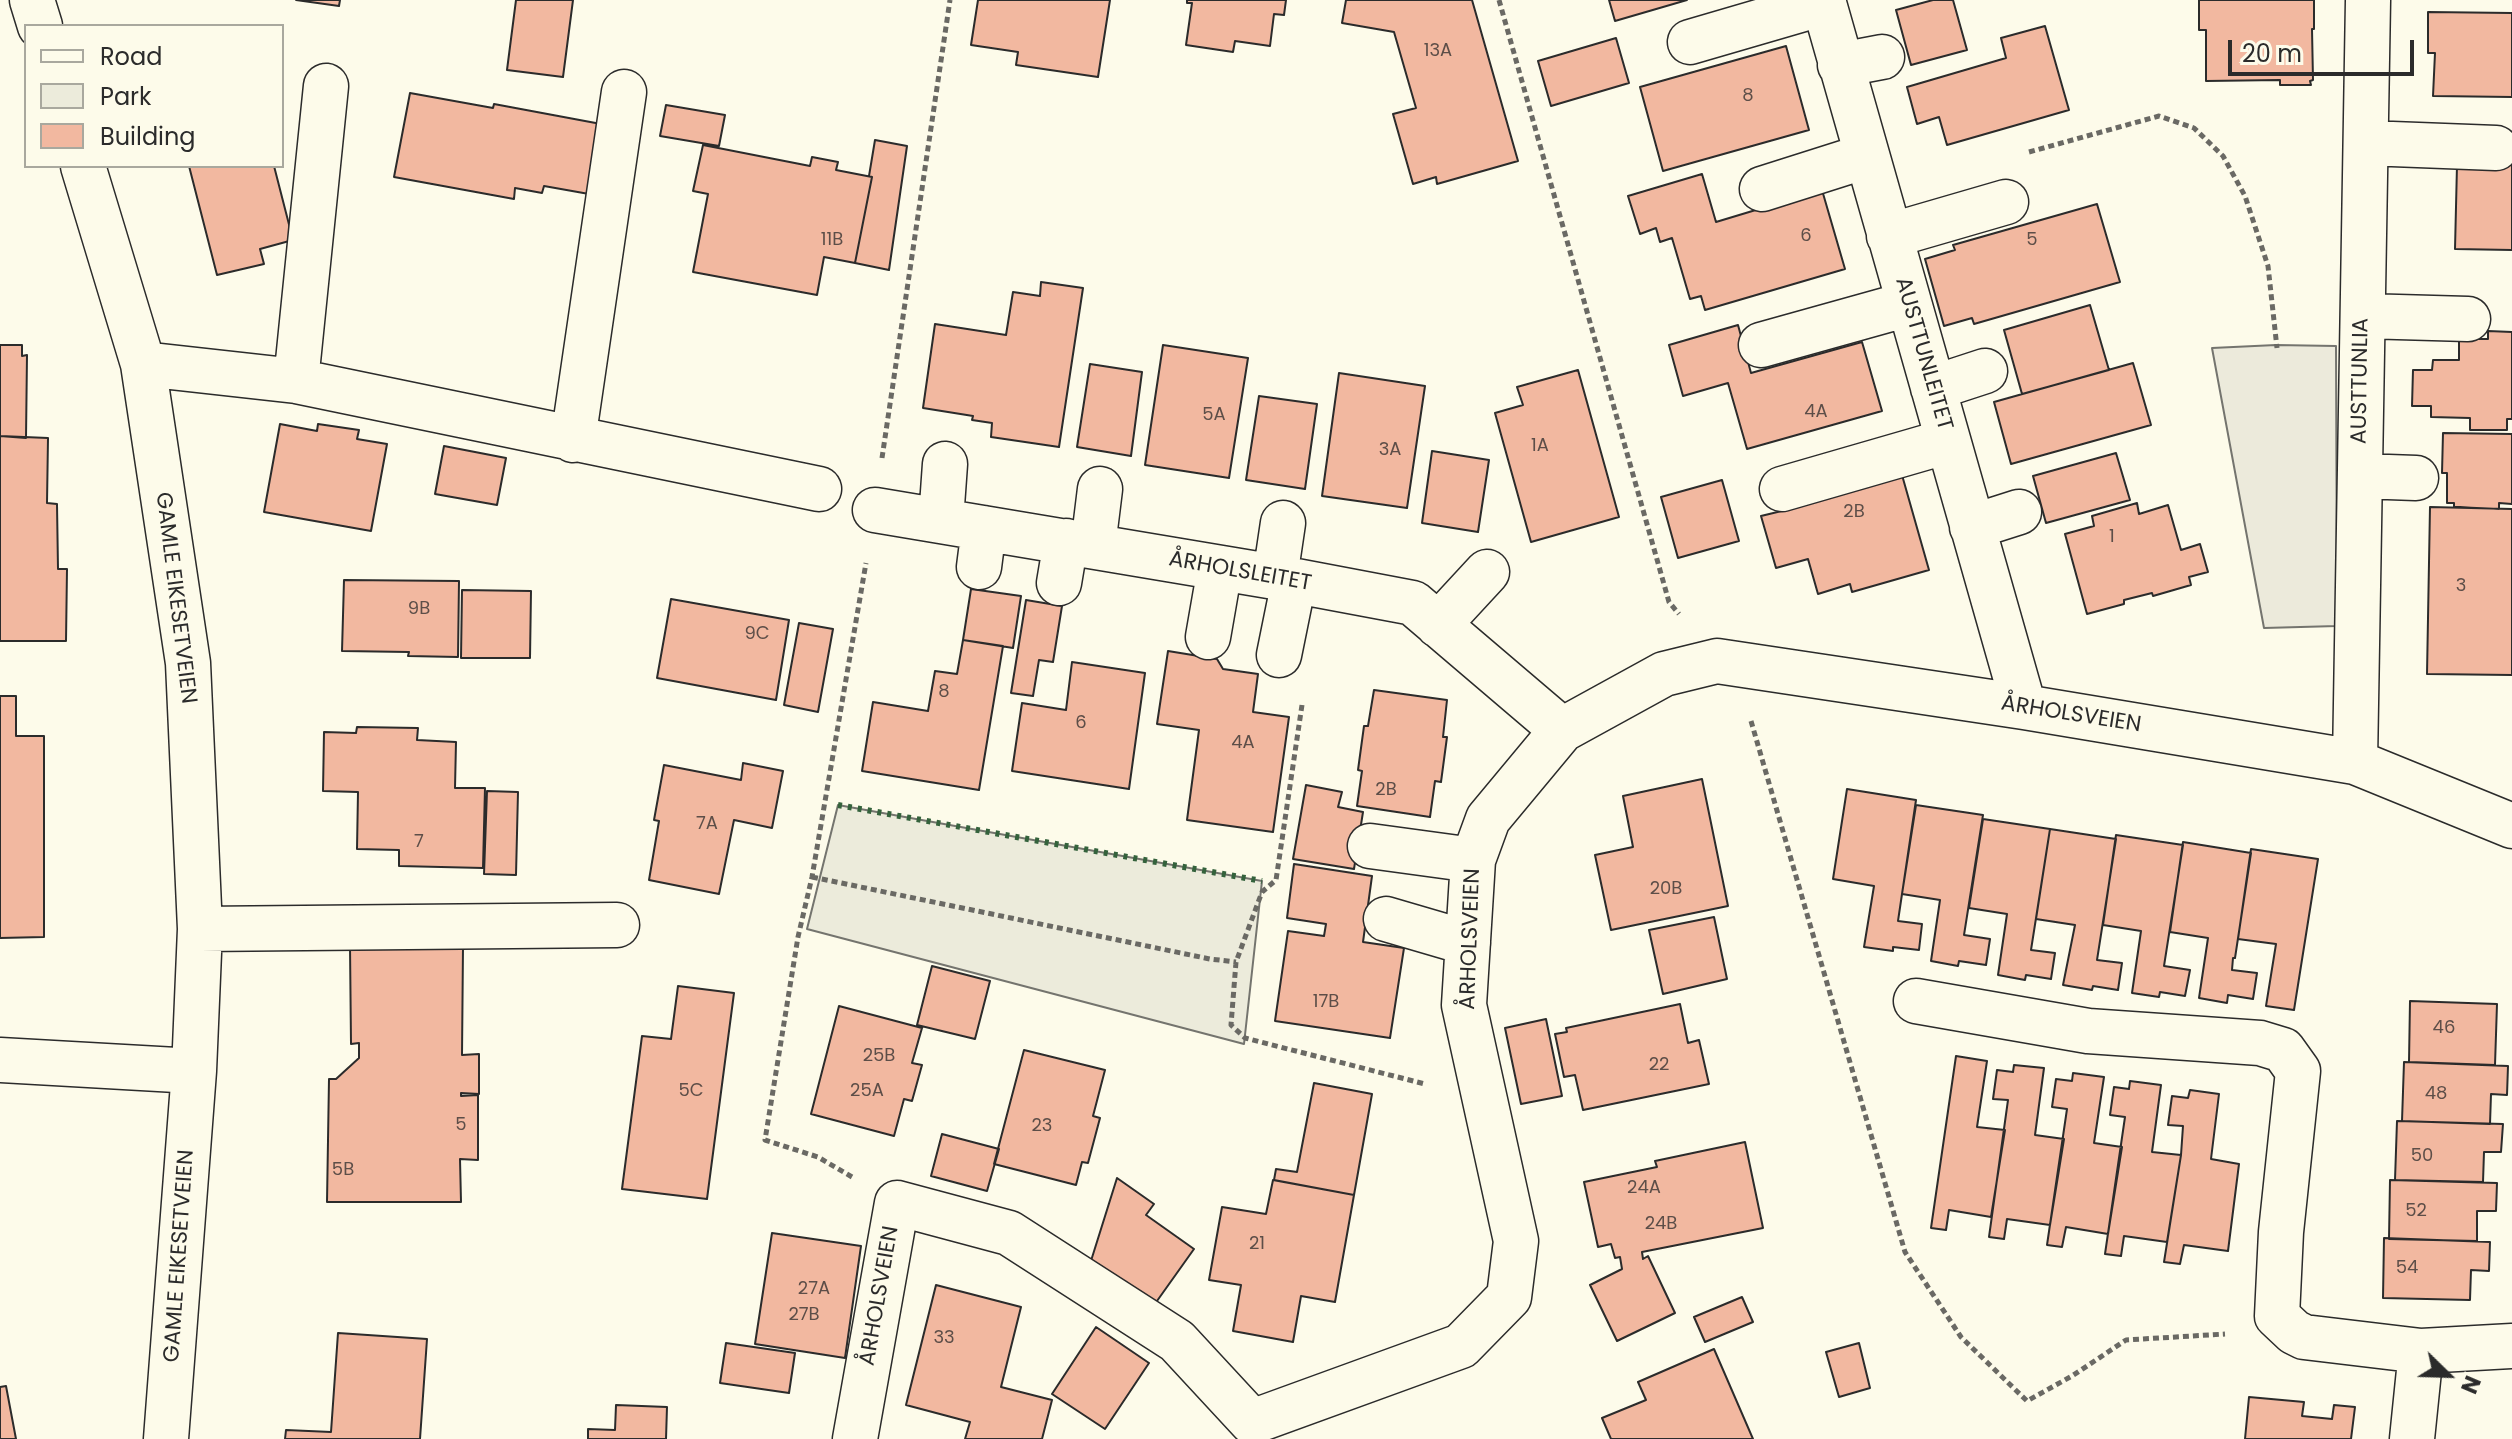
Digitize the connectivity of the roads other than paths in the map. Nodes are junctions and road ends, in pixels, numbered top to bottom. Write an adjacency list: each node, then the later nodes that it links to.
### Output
1 (32, 0): 4 (street)
2 (2368, 0): 10 (street, AUSTTUNLIA)
3 (1824, 2): 5 (street); 7 (street, AUSTTUNLEITET)
4 (39, 24)
5 (1690, 42)
6 (1882, 57): 7 (street)
7 (1840, 65): 12 (street, AUSTTUNLEITET)
8 (326, 86): 23 (street)
9 (624, 92): 25 (street)
10 (2366, 143): 11 (street); 18 (street, AUSTTUNLIA)
11 (2496, 148)
12 (1866, 156): 14 (street); 16 (street, AUSTTUNLEITET)
13 (84, 168): 21 (street, GAMLE EIKESETVEIEN)
14 (1762, 189)
15 (2006, 202): 16 (street)
16 (1889, 236): 17 (street, AUSTTUNLEITET)
17 (1908, 304): 20 (street); 24 (street, AUSTTUNLEITET)
18 (2363, 316): 19 (street); 28 (street, AUSTTUNLIA)
19 (2468, 319)
20 (1761, 345)
21 (143, 364): 23 (street); 53 (street, GAMLE EIKESETVEIEN)
22 (1985, 371): 24 (street)
23 (296, 381): 25 (street)
24 (1933, 388): 26 (street, AUSTTUNLEITET)
25 (573, 440): 30 (street)
26 (1948, 441): 32 (street); 37 (street, AUSTTUNLEITET)
27 (945, 464): 35 (street)
28 (2360, 476): 29 (street); 47 (street, AUSTTUNLIA)
29 (2416, 478)
30 (819, 489)
31 (1100, 489): 38 (street)
32 (1782, 489)
33 (875, 510): 35 (street, ÅRHOLSLEITET)
34 (2019, 512): 37 (street)
35 (941, 520): 38 (street, ÅRHOLSLEITET)
36 (1283, 523): 41 (street)
37 (1972, 527): 45 (street, AUSTTUNLEITET)
38 (1073, 557): 39 (street, ÅRHOLSLEITET)
39 (1220, 568): 41 (street, ÅRHOLSLEITET); 43 (street)
40 (1487, 572): 42 (street)
41 (1284, 579): 42 (street, ÅRHOLSLEITET); 44 (street)
42 (1438, 625): 46 (street, ÅRHOLSLEITET)
43 (1208, 637)
44 (1279, 655)
45 (2024, 707): 46 (street, ÅRHOLSVEIEN); 47 (street, ÅRHOLSVEIEN)
46 (1562, 730): 50 (street, ÅRHOLSVEIEN)
47 (2355, 762): 48 (street, ÅRHOLSVEIEN)
48 (2512, 826)
49 (1370, 846): 50 (street)
50 (1473, 860): 54 (street, ÅRHOLSVEIEN)
51 (1386, 919): 54 (street)
52 (617, 925): 53 (street)
53 (200, 929): 57 (street, GAMLE EIKESETVEIEN)
54 (1468, 943): 60 (street, ÅRHOLSVEIEN)
55 (1916, 1001): 59 (street)
56 (0, 1060): 57 (street)
57 (194, 1071): 61 (street, GAMLE EIKESETVEIEN)
58 (2512, 1346): 59 (street)
59 (2421, 1351): 63 (street)
60 (1251, 1431): 62 (street, ÅRHOLSVEIEN)
61 (166, 1439)
62 (855, 1439)
63 (2412, 1439)

